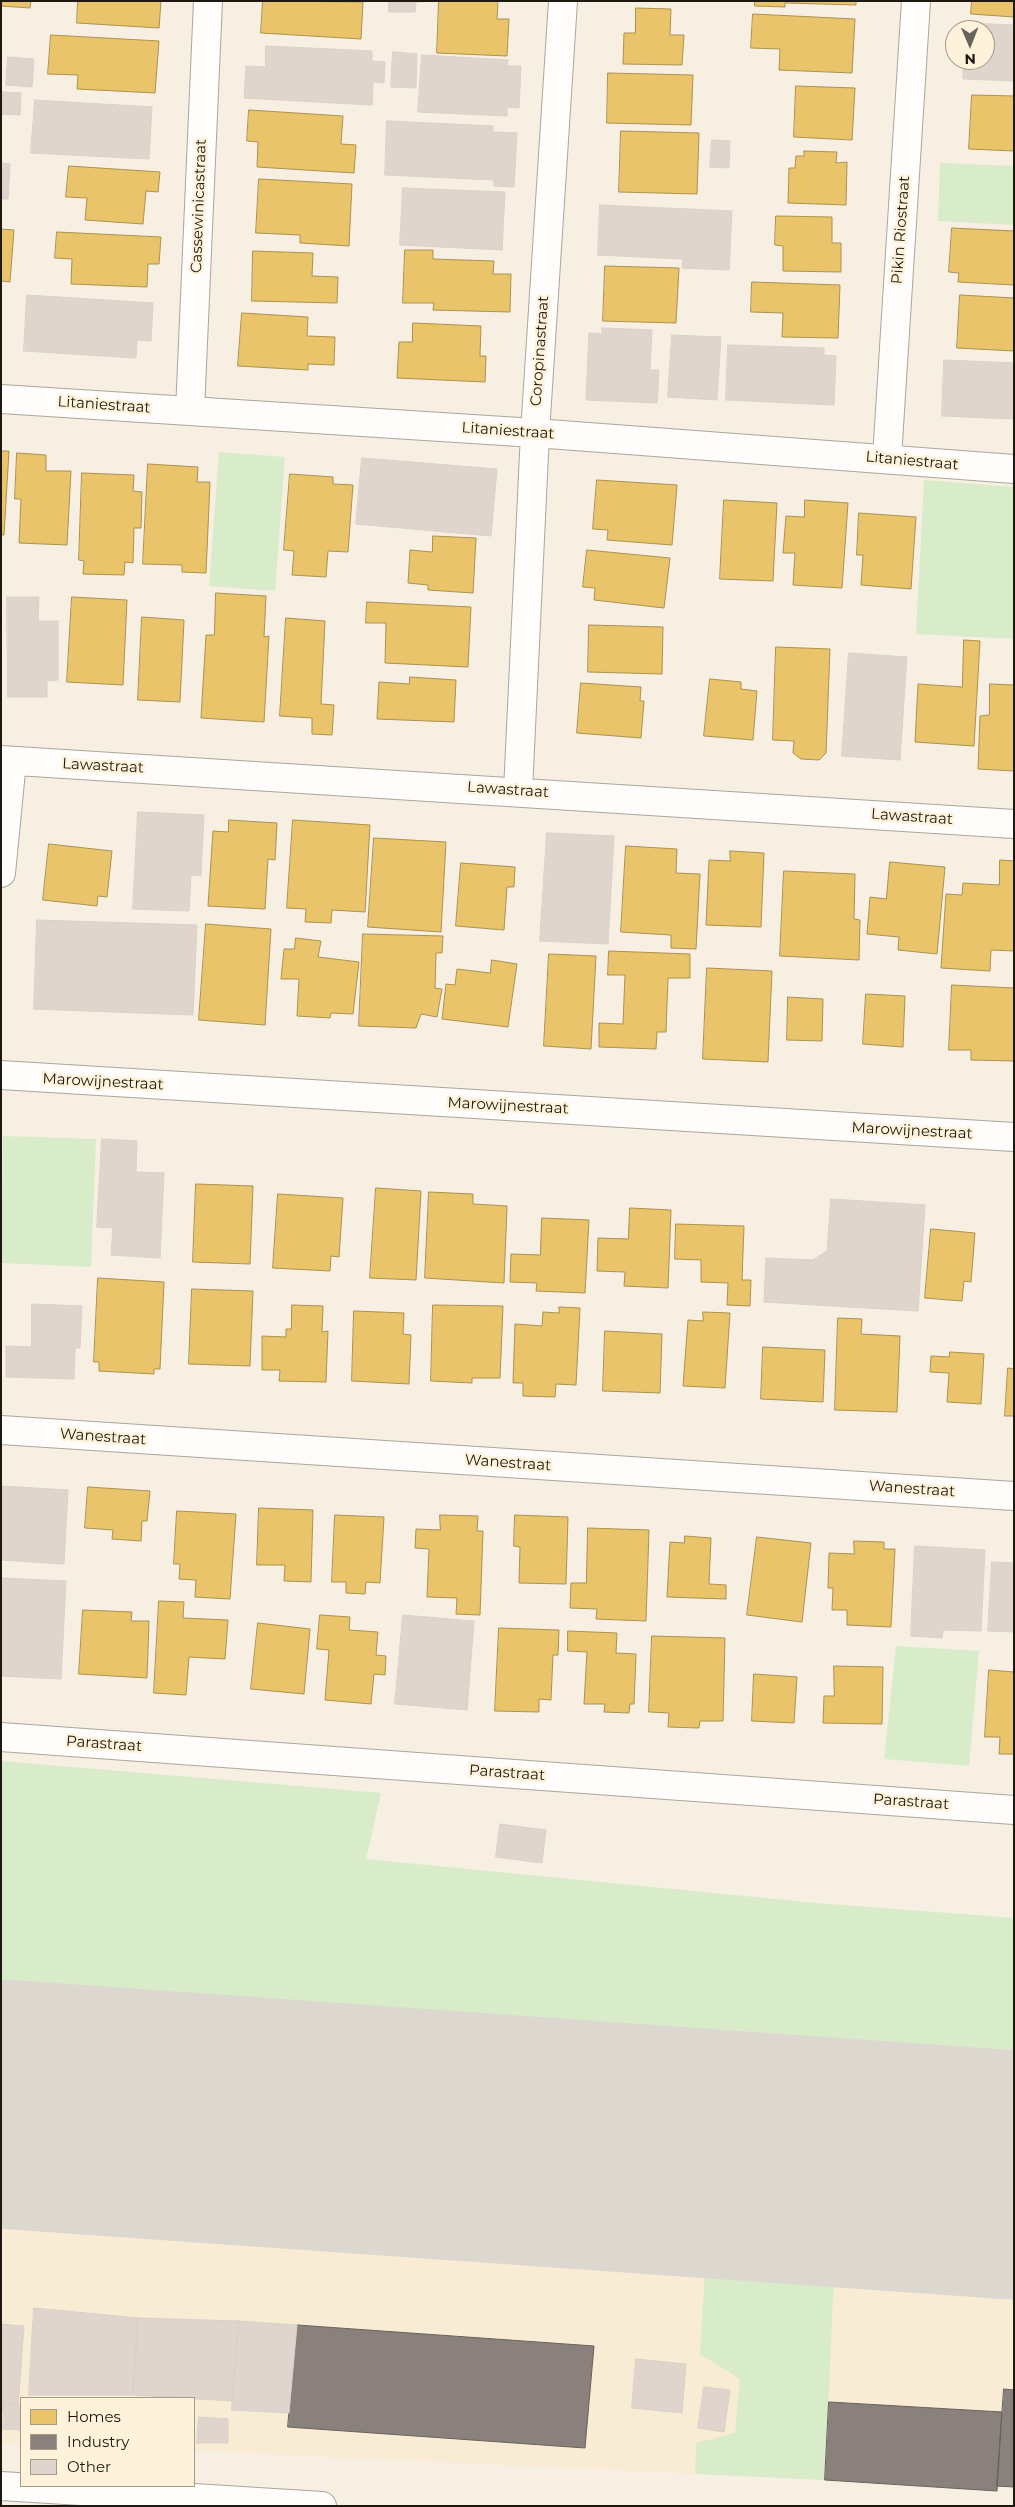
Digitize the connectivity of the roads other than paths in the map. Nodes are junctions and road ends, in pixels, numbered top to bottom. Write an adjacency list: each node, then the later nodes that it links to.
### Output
1 (208, 1): 5 (street, Cassewinicastraat)
2 (562, 1): 6 (street, Coropinastraat)
3 (916, 1): 7 (street, Pikin Riostraat)
4 (1, 399): 5 (street, Litaniestraat)
5 (190, 411): 6 (street, Litaniestraat)
6 (535, 433): 7 (street, Litaniestraat); 10 (street, Coropinastraat)
7 (887, 458): 8 (street, Litaniestraat)
8 (1014, 469)
9 (6, 760): 10 (street, Lawastraat); 12 (street)
10 (518, 791): 11 (street, Lawastraat)
11 (1014, 824)
12 (1, 872)
13 (1, 1075): 14 (street, Marowijnestraat)
14 (1014, 1137)
15 (1, 1430): 16 (street, Wanestraat)
16 (1014, 1496)
17 (1, 1737): 18 (street, Parastraat)
18 (1014, 1810)
19 (1, 2486): 20 (street)
20 (322, 2506)

